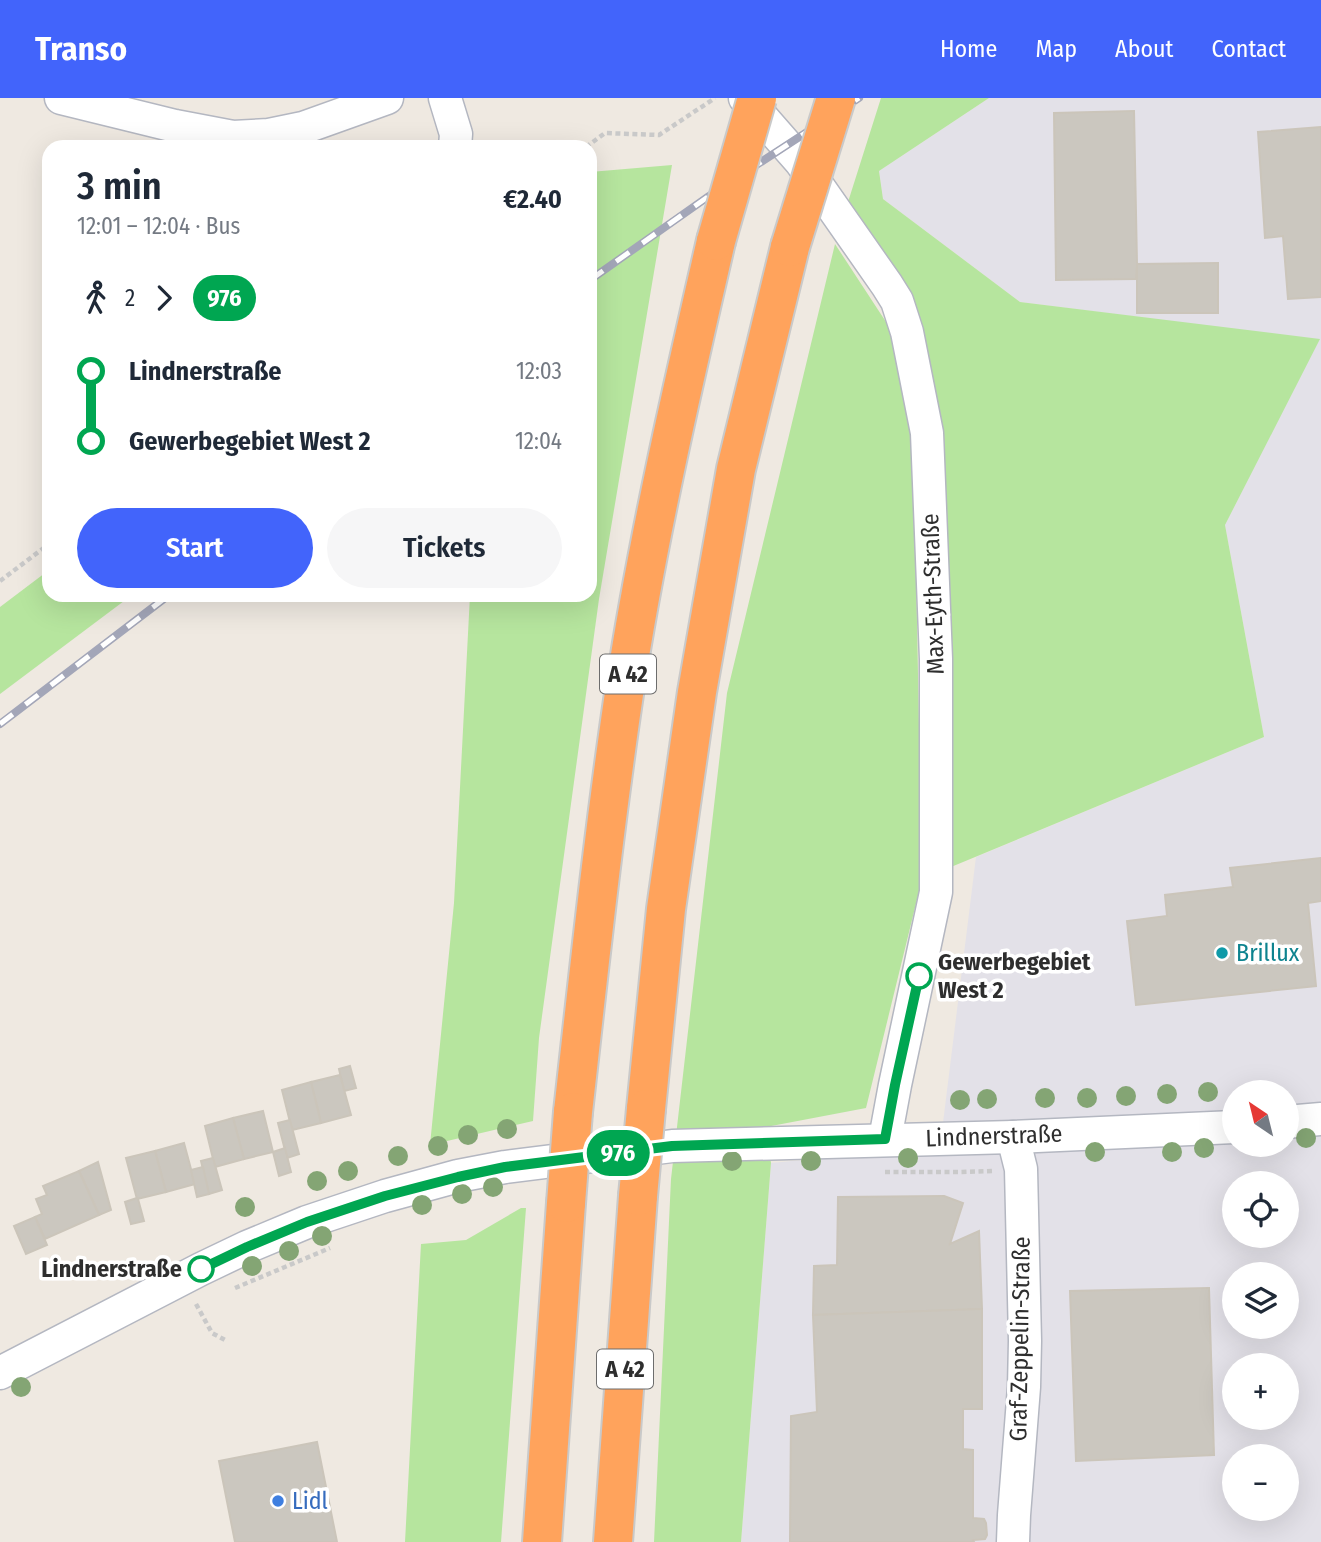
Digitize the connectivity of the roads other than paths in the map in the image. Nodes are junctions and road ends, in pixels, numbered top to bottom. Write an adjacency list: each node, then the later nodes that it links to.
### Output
1 (61, 98): 7 (street)
2 (387, 98): 7 (street)
3 (445, 98): 8 (street)
4 (745, 98): 13 (street, Max-Eyth-Straße)
5 (757, 98): 15 (highway, A 42, bridge)
6 (835, 98): 16 (highway, A 42, bridge)
7 (305, 138)
8 (456, 140)
9 (1321, 1119): 10 (street)
10 (1299, 1121)
11 (1222, 1127): 12 (street, Lindnerstraße)
12 (1013, 1136): 13 (street, Lindnerstraße); 17 (street, Graf-Zeppelin-Straße)
13 (885, 1139): 14 (street, Lindnerstraße)
14 (0, 1373)
15 (542, 1542)
16 (613, 1542)
17 (1013, 1542)

